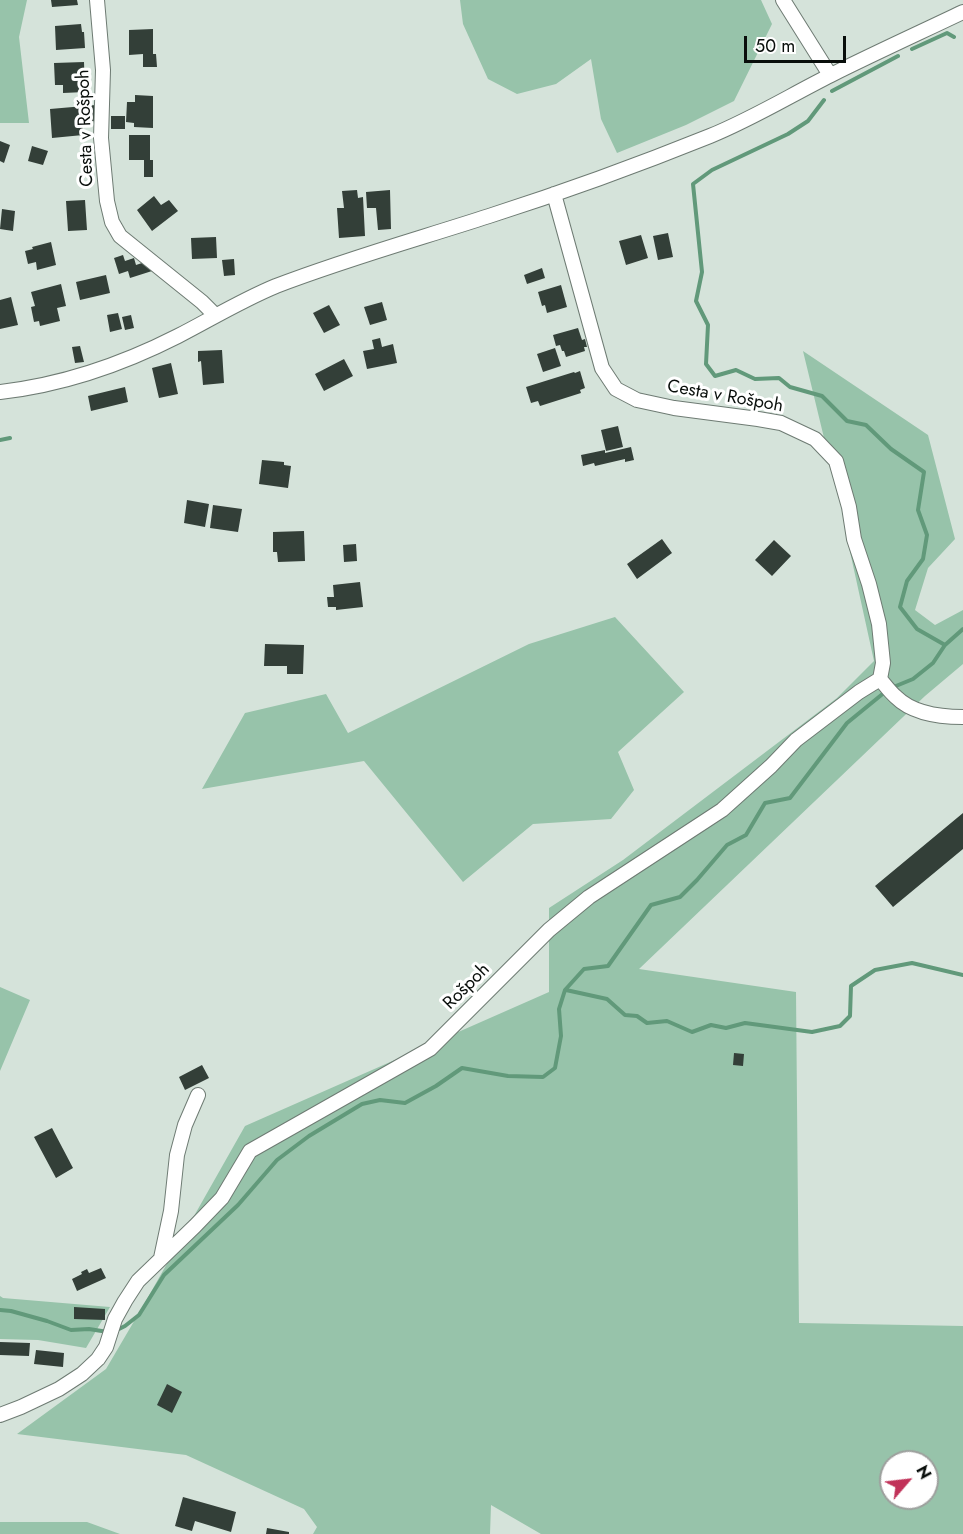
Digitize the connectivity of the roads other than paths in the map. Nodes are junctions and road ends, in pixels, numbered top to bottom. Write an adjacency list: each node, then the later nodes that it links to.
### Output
1 (97, 0): 6 (street, Cesta v Rošpoh)
2 (783, 0): 4 (street)
3 (963, 12): 4 (street)
4 (830, 75): 5 (street)
5 (554, 194): 6 (street); 8 (street, Cesta v Rošpoh)
6 (215, 315): 7 (street)
7 (0, 392)
8 (883, 682): 9 (street); 11 (street, Rošpoh)
9 (963, 717)
10 (198, 1095): 11 (street)
11 (161, 1258): 12 (street, Rošpoh)
12 (0, 1415)

